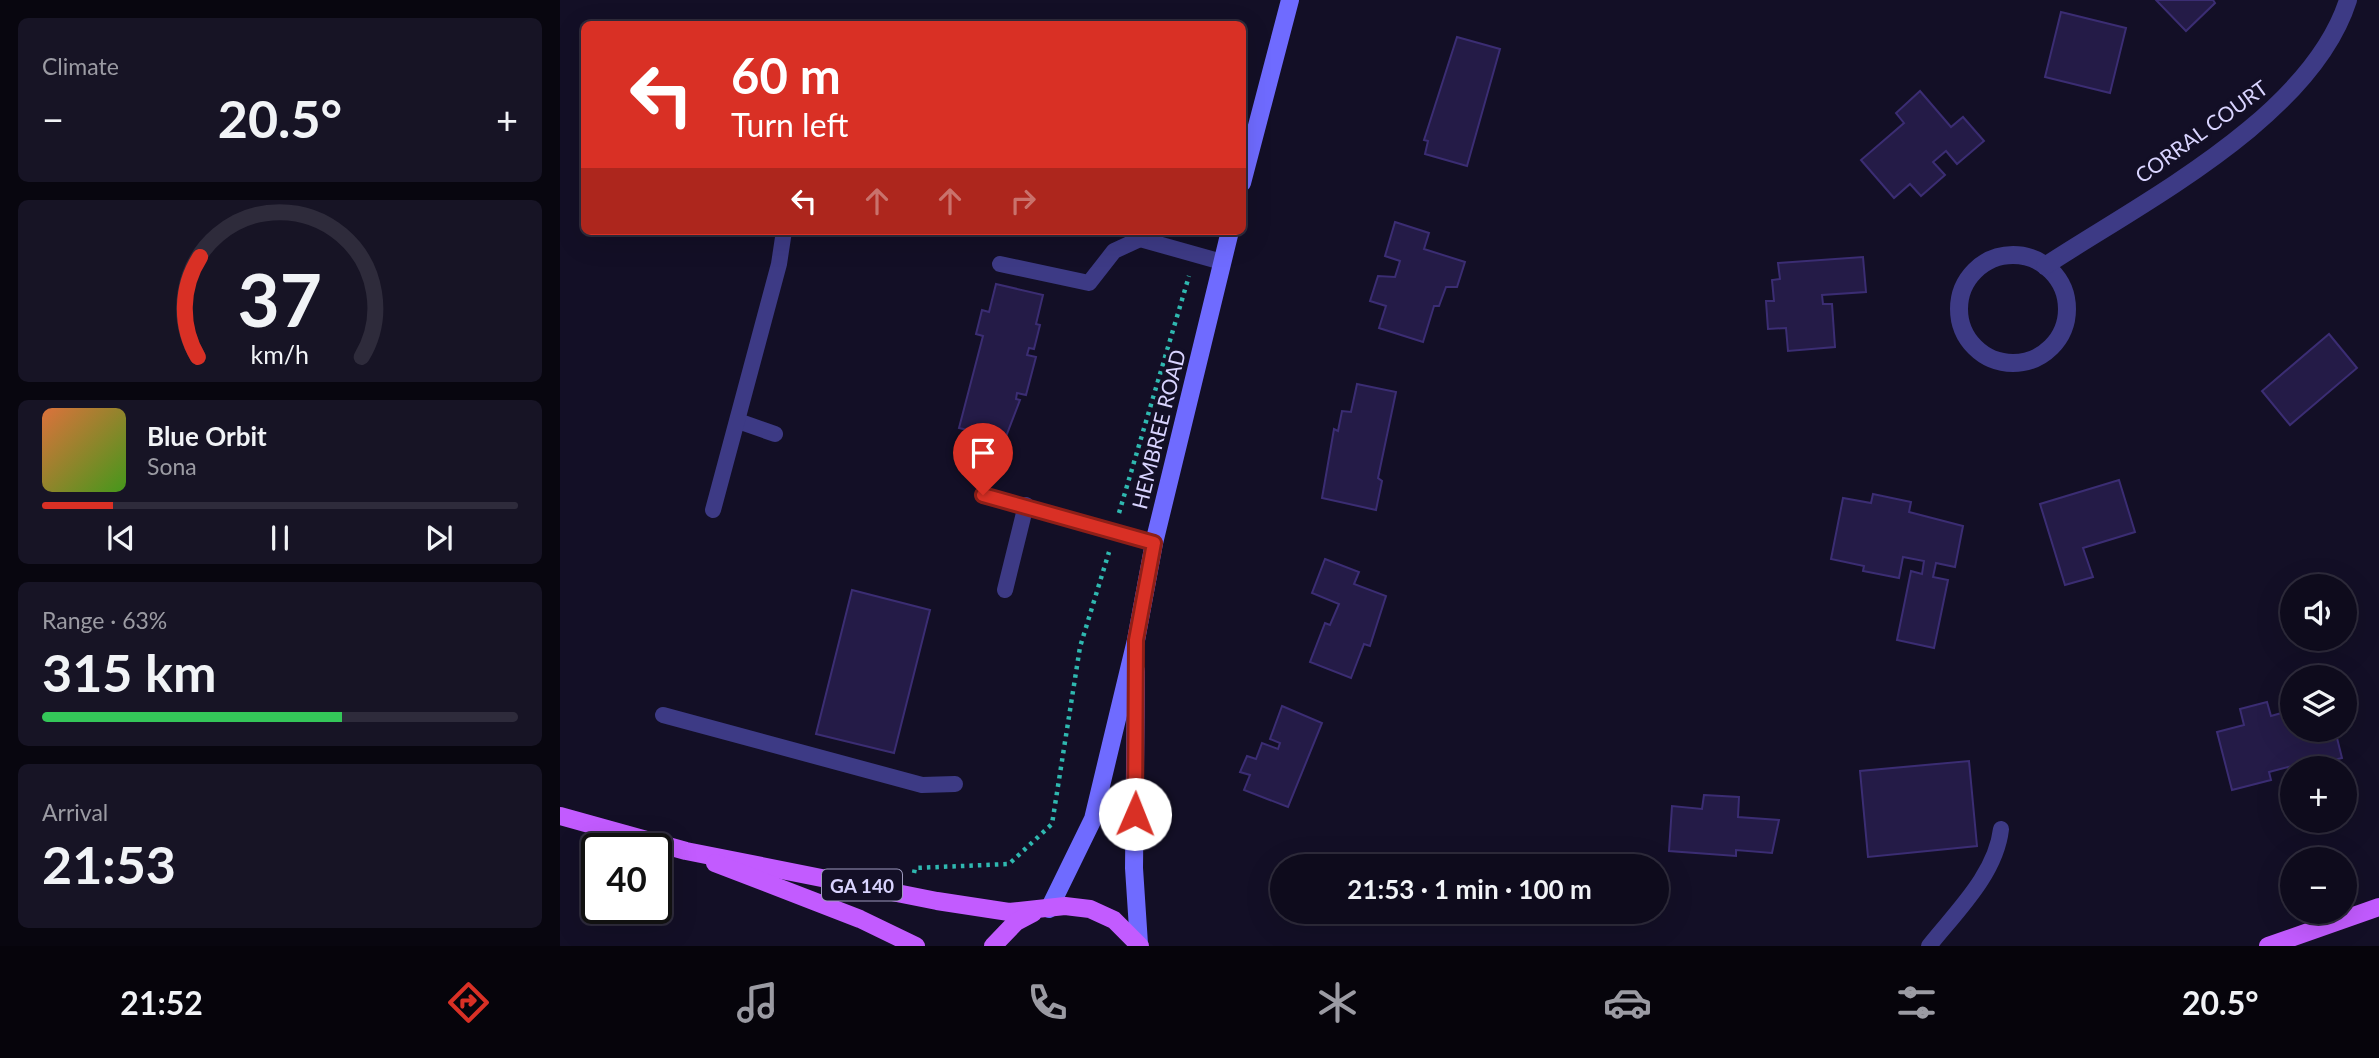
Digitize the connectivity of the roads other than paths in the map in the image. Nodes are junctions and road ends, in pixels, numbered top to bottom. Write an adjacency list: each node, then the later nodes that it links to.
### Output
1 (1290, 0): 3 (street)
2 (2348, 0): 9 (street, CORRAL COURT)
3 (1246, 168)
4 (783, 235): 10 (lane)
5 (1135, 235): 7 (lane); 8 (lane)
6 (1229, 235): 7 (street, HEMBREE ROAD)
7 (1222, 261): 15 (street, HEMBREE ROAD)
8 (1000, 264)
9 (2045, 265): 9 (street)
10 (738, 421): 11 (lane); 14 (lane)
11 (775, 434)
12 (983, 495): 13 (lane)
13 (1026, 505): 15 (lane); 16 (lane)
14 (713, 510)
15 (1154, 543): 17 (street, HEMBREE ROAD)
16 (1005, 590)
17 (1136, 640): 24 (street, HEMBREE ROAD); 25 (street, HEMBREE ROAD)
18 (663, 715): 19 (lane)
19 (955, 784)
20 (560, 816): 22 (main road, GA 140)
21 (2001, 829): 28 (lane)
22 (686, 850): 24 (main road, GA 140); 26 (main road, GA 140)
23 (2379, 907): 29 (main road)
24 (1044, 910): 25 (main road, GA 140); 27 (main road)
25 (1139, 945)
26 (916, 946)
27 (993, 946)
28 (1929, 946)
29 (2268, 946)

